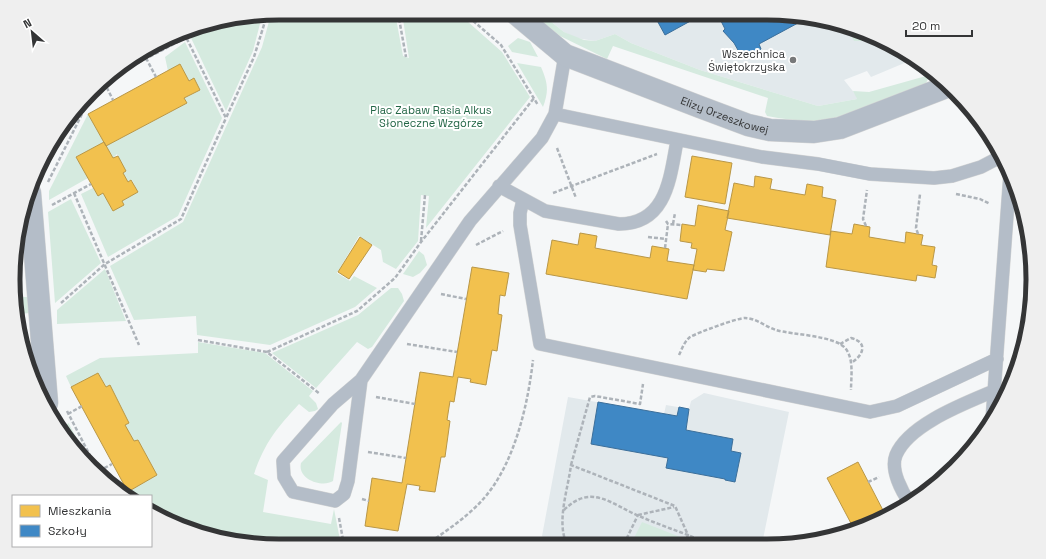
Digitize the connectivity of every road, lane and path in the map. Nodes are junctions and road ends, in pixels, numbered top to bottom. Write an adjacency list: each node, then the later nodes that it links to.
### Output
1 (399, 20): 8 (path)
2 (472, 20): 41 (path)
3 (523, 20): 7 (street, Elizy Orzeszkowej)
4 (265, 21): 17 (path)
5 (186, 37): 17 (path)
6 (181, 40): 9 (path)
7 (565, 55): 13 (street, Elizy Orzeszkowej); 16 (lane)
8 (406, 57)
9 (146, 58): 10 (path); 11 (path)
10 (136, 63)
11 (156, 77)
12 (106, 86): 14 (path)
13 (943, 89)
14 (113, 100)
15 (88, 104): 27 (path)
16 (555, 114): 18 (lane); 19 (lane)
17 (226, 118): 44 (path)
18 (550, 127): 24 (lane); 25 (path)
19 (677, 144): 21 (lane); 25 (path); 34 (lane)
20 (996, 159): 22 (lane)
21 (870, 174): 22 (lane); 38 (path)
22 (923, 177): 40 (path)
23 (91, 184): 28 (path)
24 (499, 186): 31 (lane); 43 (lane)
25 (572, 186): 34 (path)
26 (1009, 188): 56 (lane)
27 (39, 189): 67 (street)
28 (74, 193): 32 (path); 44 (path)
29 (951, 194): 33 (path)
30 (425, 195): 41 (path)
31 (523, 200): 34 (lane); 56 (lane)
32 (50, 206)
33 (993, 207)
34 (538, 208)
35 (675, 211): 36 (path)
36 (673, 224): 37 (path); 42 (path)
37 (682, 225)
38 (866, 226)
39 (505, 230): 43 (path)
40 (918, 234)
41 (421, 242): 52 (path)
42 (665, 248)
43 (451, 249): 45 (lane)
44 (106, 264): 47 (path); 51 (path)
45 (423, 290): 46 (path); 49 (lane)
46 (466, 299)
47 (58, 306)
48 (198, 340): 52 (path)
49 (388, 342): 53 (path); 58 (lane)
50 (840, 344): 55 (path); 57 (path); 57 (path)
51 (139, 345)
52 (267, 352): 63 (path)
53 (458, 352)
54 (534, 354): 82 (path)
55 (678, 358)
56 (997, 359): 60 (lane)
57 (851, 363): 61 (path)
58 (361, 380): 62 (lane); 63 (lane)
59 (643, 381): 73 (path)
60 (994, 391): 65 (lane); 75 (lane)
61 (851, 392)
62 (360, 394): 64 (path); 69 (lane)
63 (334, 404): 76 (lane)
64 (415, 404)
65 (993, 405)
66 (82, 406): 68 (path)
67 (58, 409): 68 (path); 68 (path)
68 (68, 414): 70 (path)
69 (352, 450): 71 (path); 76 (lane)
70 (91, 458)
71 (406, 458)
72 (112, 464): 74 (path)
73 (571, 465): 77 (path); 78 (path)
74 (102, 469)
75 (906, 498)
76 (335, 501): 81 (path)
77 (675, 506): 79 (path); 80 (path)
78 (564, 510): 79 (path); 83 (path)
79 (638, 515): 80 (path); 84 (path)
80 (688, 535): 85 (path); 86 (path)
81 (343, 539)
82 (434, 539)
83 (565, 539)
84 (626, 539)
85 (686, 539)
86 (697, 539)

